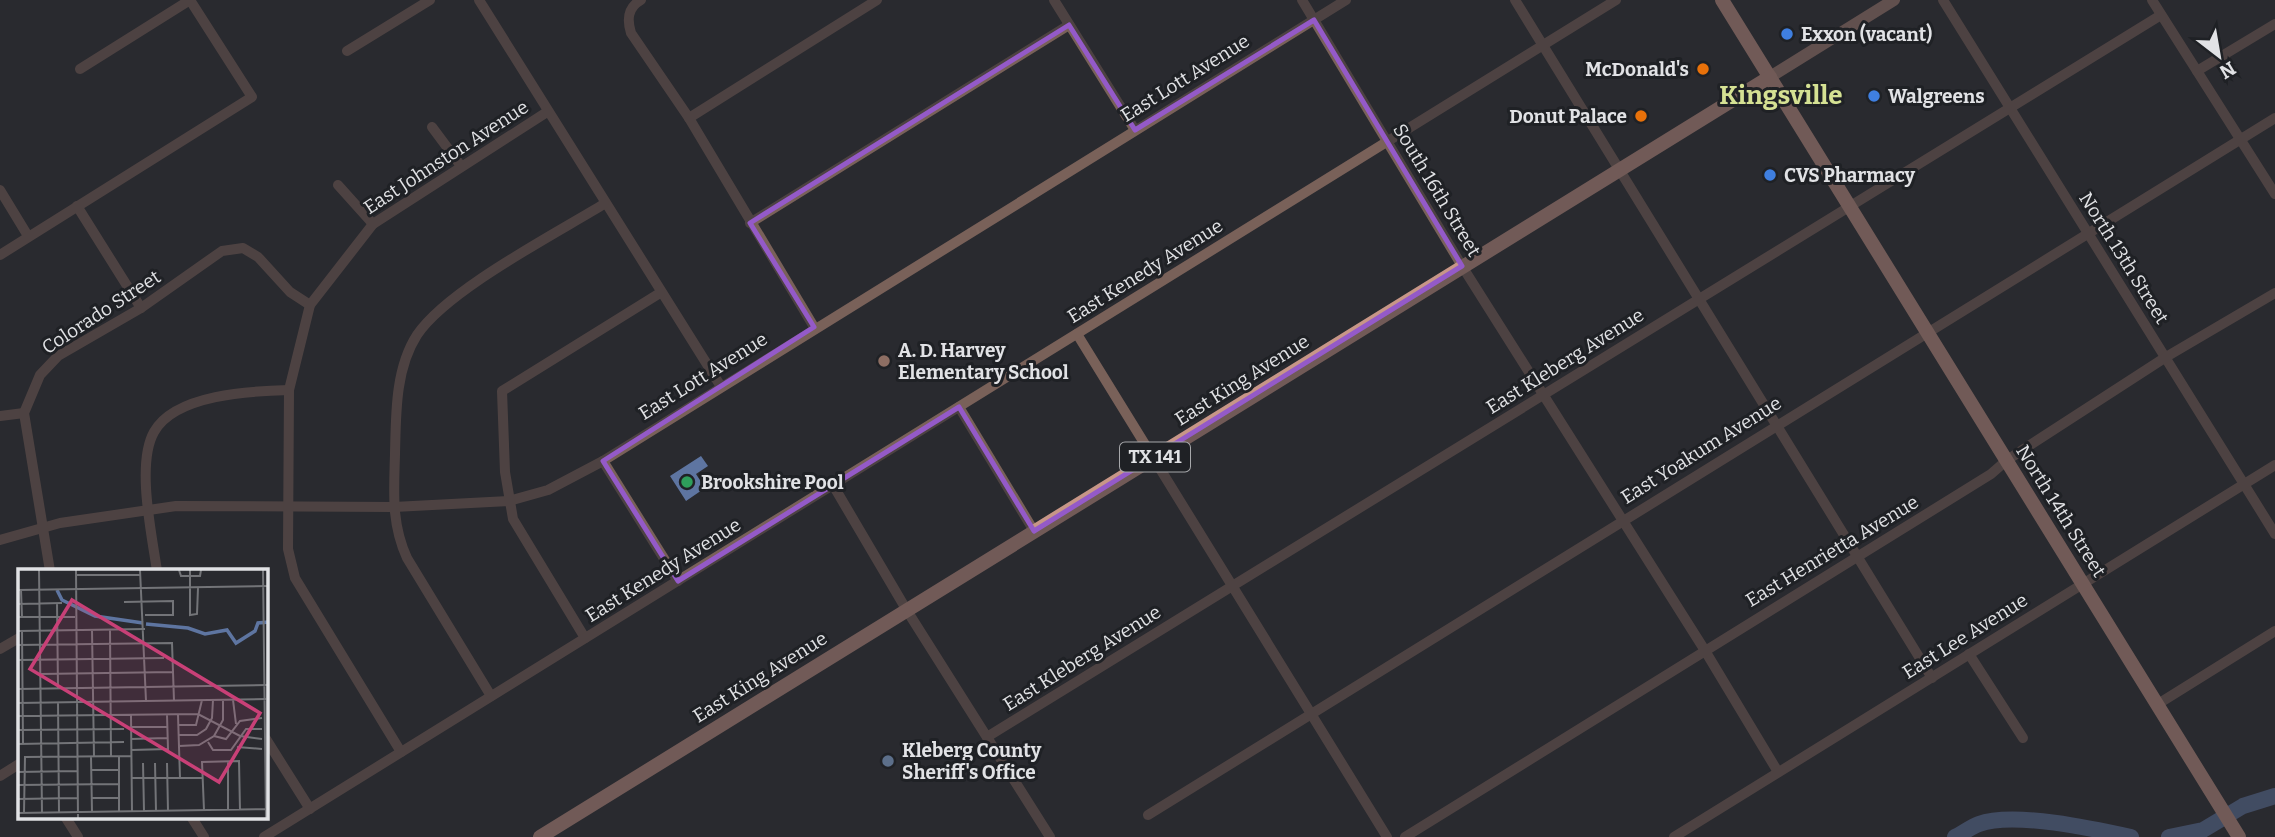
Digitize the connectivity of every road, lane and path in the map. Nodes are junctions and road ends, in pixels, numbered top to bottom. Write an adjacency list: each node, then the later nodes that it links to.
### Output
1 (190, 0): 21 (street); 39 (street)
2 (429, 0): 20 (street)
3 (479, 0): 25 (street)
4 (641, 0): 26 (street)
5 (877, 0): 26 (street)
6 (1054, 0): 18 (street)
7 (1302, 0): 16 (street, South 16th Street)
8 (1346, 0): 16 (street, East Lott Avenue)
9 (1515, 0): 19 (street)
10 (1616, 0): 19 (street, East Kenedy Avenue)
11 (1723, 0): 23 (main road, North 14th Street)
12 (1894, 0): 23 (main road, East King Avenue / TX 141)
13 (1943, 0): 24 (street, North 13th Street)
14 (2152, 0): 15 (street)
15 (2161, 15): 22 (street); 24 (street, East Kleberg Avenue)
16 (1314, 20): 29 (street, East Lott Avenue); 31 (street, South 16th Street)
17 (2275, 24): 22 (street)
18 (1069, 25): 29 (street); 40 (street)
19 (1543, 45): 31 (street, East Kenedy Avenue); 33 (street)
20 (347, 51)
21 (80, 69)
22 (2197, 71): 30 (street)
23 (1770, 77): 33 (main road, East King Avenue / TX 141); 38 (main road, North 14th Street)
24 (2009, 106): 38 (street, East Kleberg Avenue); 42 (street, North 13th Street)
25 (547, 112): 32 (street, East Johnston Avenue); 37 (street)
26 (689, 118): 40 (street)
27 (2275, 118): 30 (street, East Yoakum Avenue)
28 (432, 127): 32 (street)
29 (1135, 130): 51 (street, East Lott Avenue)
30 (2240, 140): 36 (street); 42 (street, East Yoakum Avenue)
31 (1388, 141): 45 (street, South 16th Street); 53 (street, East Kenedy Avenue)
32 (461, 166): 41 (street, East Johnston Avenue)
33 (1619, 172): 45 (main road, East King Avenue / TX 141); 48 (street)
34 (338, 185): 41 (street)
35 (0, 190): 43 (street)
36 (2275, 194)
37 (604, 204): 46 (street); 70 (street)
38 (1849, 204): 48 (street, East Kleberg Avenue); 52 (main road, North 14th Street)
39 (77, 206): 43 (street); 50 (street)
40 (750, 223): 51 (street)
41 (373, 224): 49 (street, East Johnston Avenue)
42 (2087, 233): 52 (street, East Yoakum Avenue); 54 (street, North 13th Street)
43 (28, 236): 44 (street)
44 (0, 255)
45 (1462, 266): 57 (street, South 16th Street); 62 (main road, East King Avenue / TX 141)
46 (660, 293): 55 (street); 68 (street)
47 (2275, 293): 54 (street, East Henrietta Avenue)
48 (1698, 298): 57 (street, East Kleberg Avenue); 61 (street)
49 (310, 304): 50 (street, Colorado Street); 56 (street, East Johnston Avenue)
50 (141, 308): 59 (street, Colorado Street)
51 (814, 327): 55 (street, East Lott Avenue)
52 (1928, 332): 61 (street, East Yoakum Avenue); 63 (main road, North 14th Street)
53 (1077, 334): 58 (street, East Kenedy Avenue); 62 (street)
54 (2166, 357): 63 (street, East Henrietta Avenue); 66 (street, North 13th Street)
55 (720, 385): 64 (street, East Lott Avenue)
56 (289, 390): 69 (street, East Johnston Avenue); 71 (street)
57 (1544, 396): 72 (street, South 16th Street); 82 (street, East Kleberg Avenue)
58 (959, 407): 67 (street, East Kenedy Avenue); 74 (street)
59 (24, 413): 60 (street); 73 (street)
60 (0, 416)
61 (1775, 425): 72 (street, East Yoakum Avenue); 77 (street)
62 (1153, 458): 74 (main road, East King Avenue / TX 141); 82 (street)
63 (2007, 460): 77 (street, East Henrietta Avenue); 81 (main road, North 14th Street)
64 (603, 461): 68 (street, East Lott Avenue); 80 (street)
65 (2275, 465): 66 (street, East Lee Avenue)
66 (2244, 484): 75 (street, North 13th Street); 81 (street, East Lee Avenue)
67 (833, 485): 80 (street, East Kenedy Avenue); 83 (street)
68 (509, 501): 70 (street, East Lott Avenue); 85 (street)
69 (289, 505): 70 (street, East Lott Avenue); 71 (street, East Lott Avenue); 97 (street, East Johnston Avenue)
70 (394, 507): 91 (street)
71 (149, 508): 73 (street, East Lott Avenue); 79 (street)
72 (1622, 520): 88 (street, South 16th Street); 93 (street, East Yoakum Avenue)
73 (42, 527): 76 (street, East Lott Avenue); 78 (street)
74 (1034, 531): 83 (main road, East King Avenue / TX 141)
75 (2275, 534)
76 (0, 540)
77 (1858, 557): 88 (street, East Henrietta Avenue); 90 (street)
78 (50, 569)
79 (157, 569)
80 (678, 581): 85 (street, East Kenedy Avenue)
81 (2082, 582): 89 (street, East Lee Avenue); 92 (main road, North 14th Street)
82 (1231, 586): 93 (street); 94 (street, East Kleberg Avenue)
83 (906, 609): 94 (street); 108 (main road, East King Avenue / TX 141)
84 (2275, 631): 92 (street)
85 (585, 638): 91 (street, East Kenedy Avenue)
86 (18, 639): 87 (street)
87 (0, 649)
88 (1704, 649): 99 (street, South 16th Street); 111 (street, East Henrietta Avenue)
89 (1969, 654): 90 (street, East Lee Avenue); 95 (street)
90 (1932, 678): 99 (street, East Lee Avenue)
91 (491, 696): 97 (street, East Kenedy Avenue)
92 (2158, 705): 113 (main road, North 14th Street)
93 (1311, 714): 102 (street, East Yoakum Avenue); 110 (street)
94 (987, 737): 109 (street)
95 (2023, 738)
96 (268, 742): 101 (street)
97 (401, 752): 101 (street, East Kenedy Avenue)
98 (18, 765): 100 (street)
99 (1778, 772): 112 (street, East Lee Avenue)
100 (0, 776)
101 (310, 809): 107 (street, East Kenedy Avenue)
102 (1148, 814)
103 (67, 820): 105 (street)
104 (193, 820): 106 (street)
105 (78, 837)
106 (204, 837)
107 (264, 837)
108 (540, 837)
109 (1050, 837)
110 (1387, 837)
111 (1405, 837)
112 (1674, 837)
113 (2239, 837)

